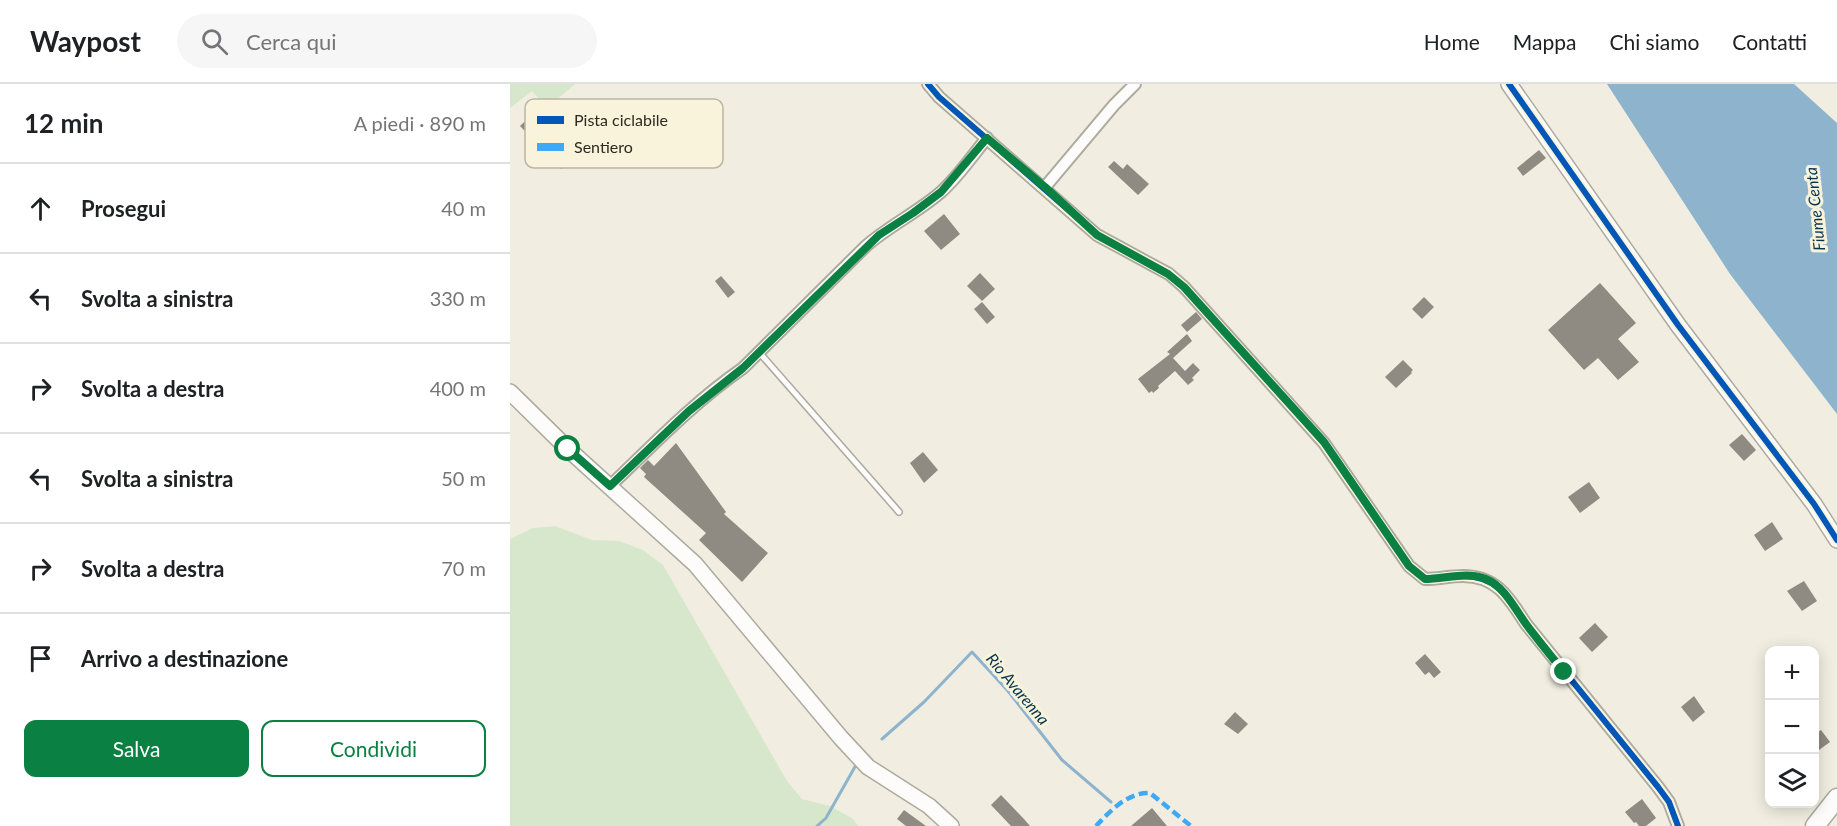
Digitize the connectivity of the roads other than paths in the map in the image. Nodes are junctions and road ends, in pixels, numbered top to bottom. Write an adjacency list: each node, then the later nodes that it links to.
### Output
1 (928, 84): 4 (street)
2 (1135, 84): 5 (street)
3 (1509, 84): 10 (main road)
4 (987, 138): 5 (street); 6 (street)
5 (1045, 187): 13 (street)
6 (758, 351): 8 (street); 9 (lane)
7 (510, 392): 8 (main road)
8 (610, 486): 12 (main road)
9 (899, 512)
10 (1837, 540)
11 (1837, 798): 14 (main road)
12 (951, 826)
13 (1678, 826)
14 (1815, 826)

